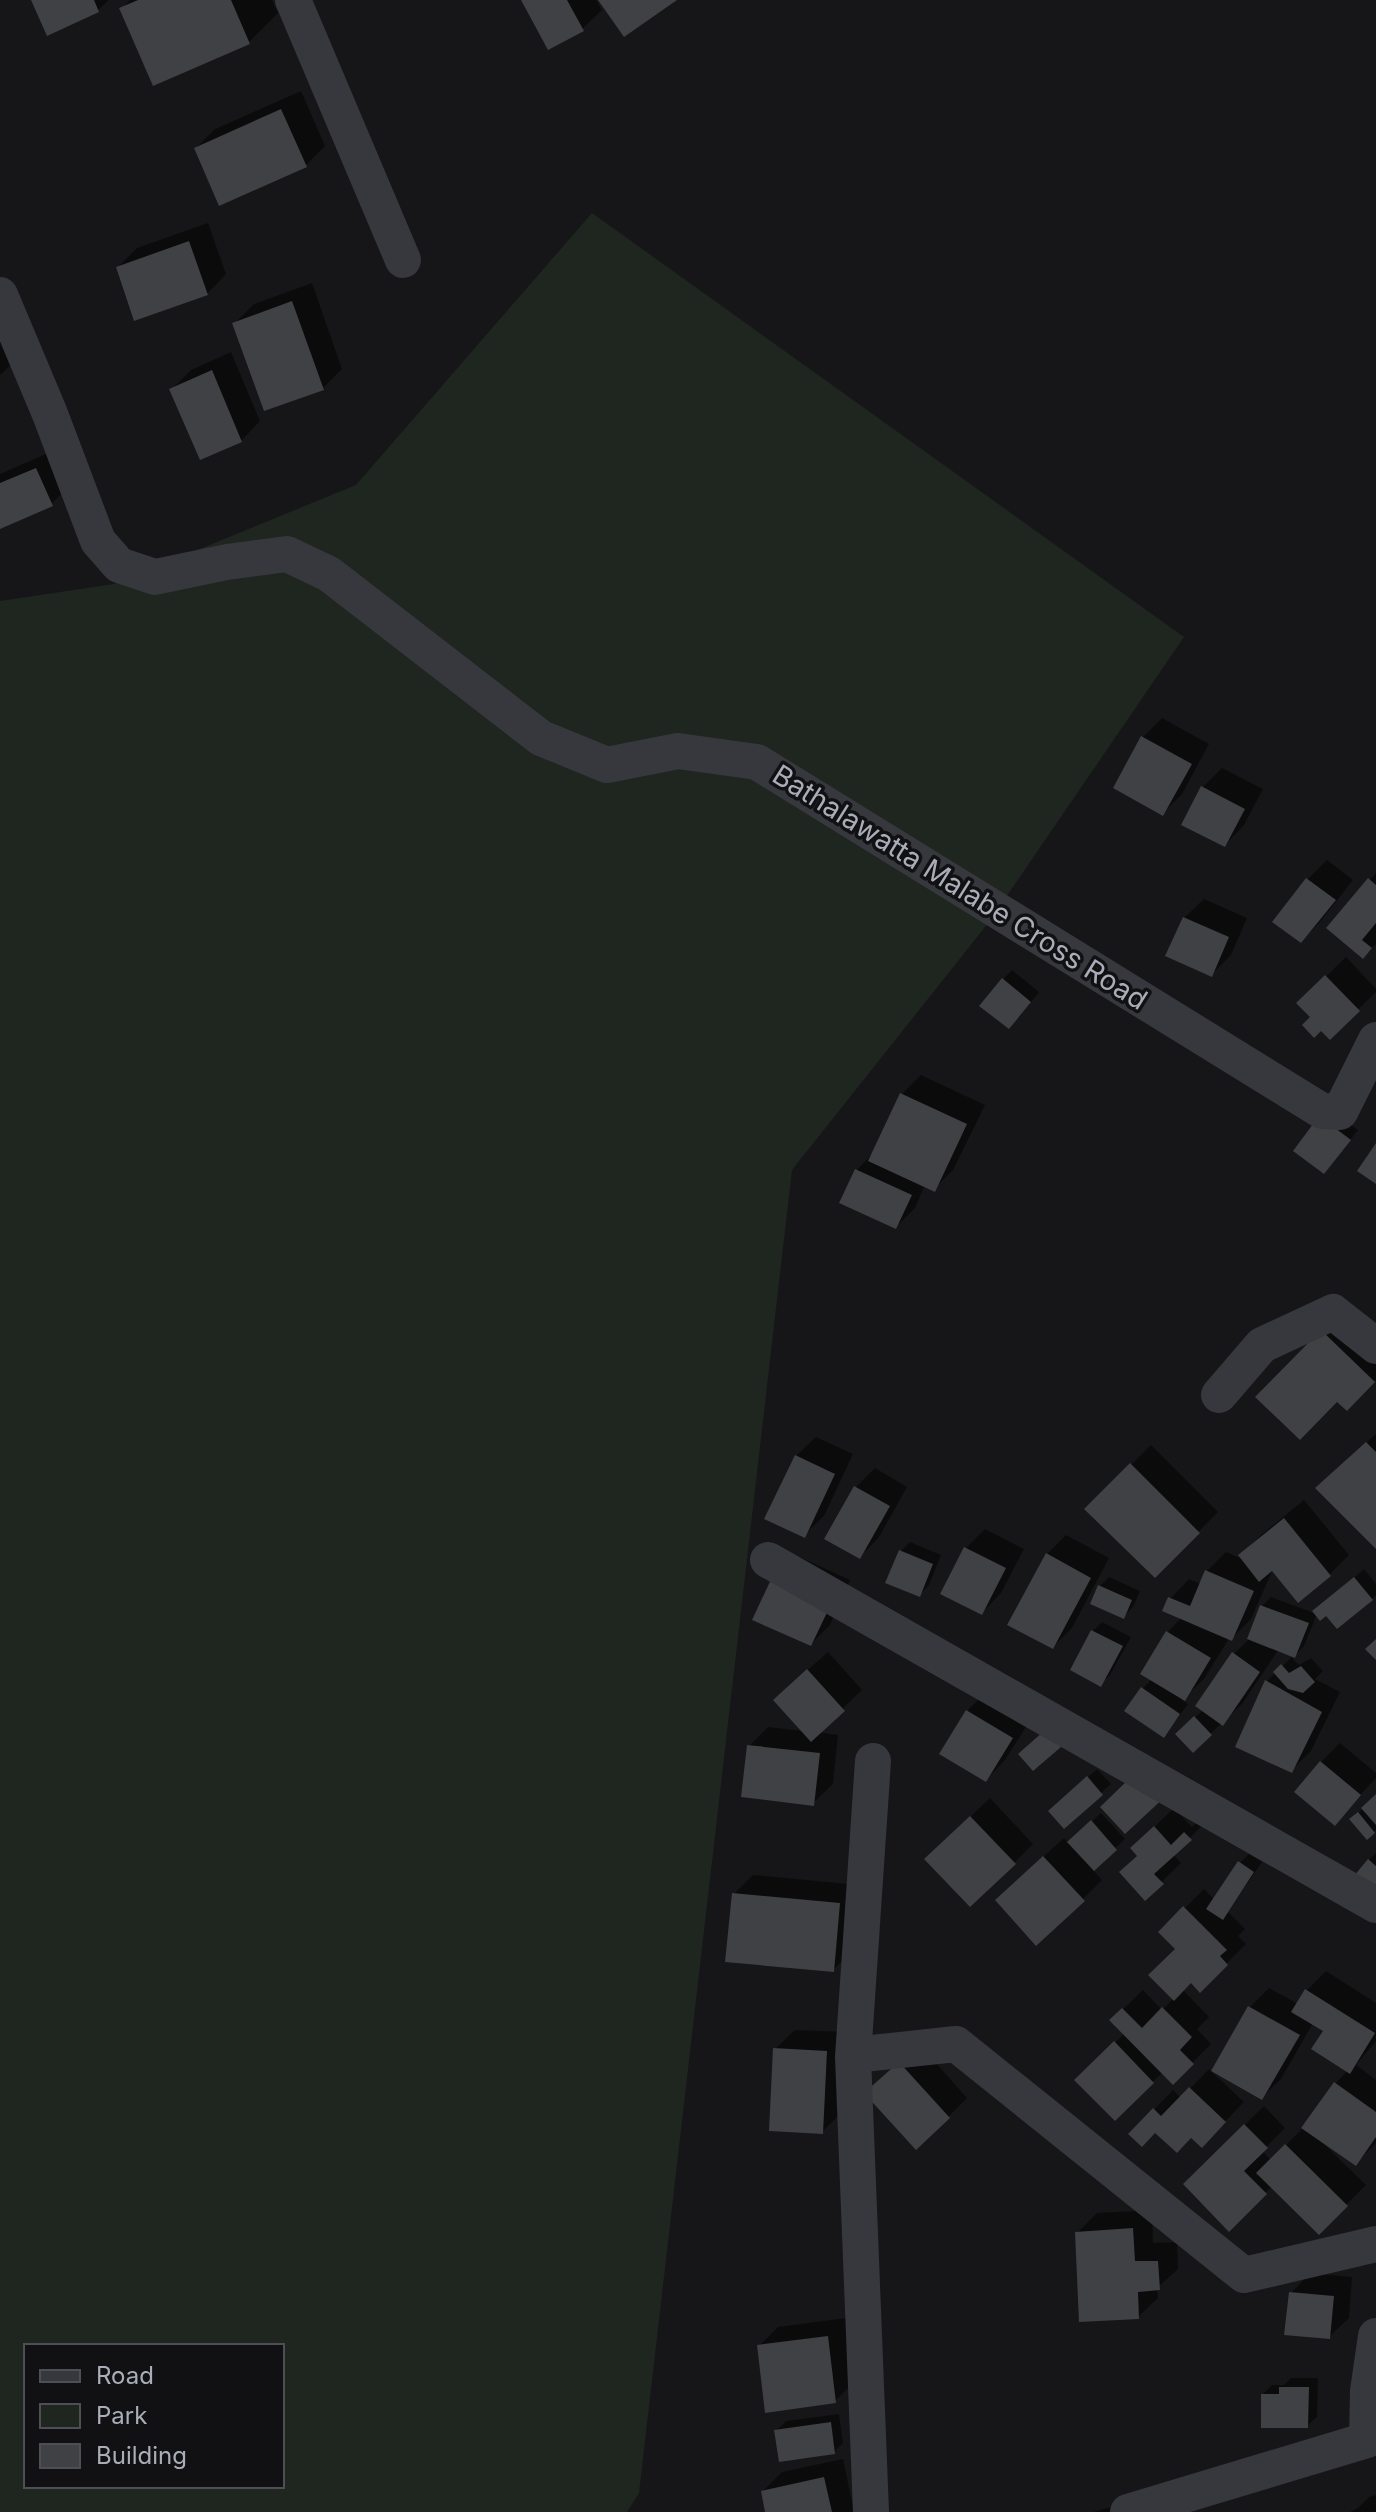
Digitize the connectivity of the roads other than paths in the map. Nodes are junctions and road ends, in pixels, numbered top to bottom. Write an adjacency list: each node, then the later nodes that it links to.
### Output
1 (293, 0): 2 (street)
2 (403, 260)
3 (0, 295): 4 (street, Bathalawatta Malabe Cross Road)
4 (1376, 1040)
5 (1376, 1346): 6 (street)
6 (1219, 1395)
7 (768, 1560): 9 (street)
8 (873, 1761): 10 (street)
9 (1376, 1905)
10 (853, 2057): 11 (street); 14 (street)
11 (1376, 2244)
12 (1376, 2336): 13 (street)
13 (1371, 2444): 15 (street)
14 (871, 2512)
15 (1128, 2512)

